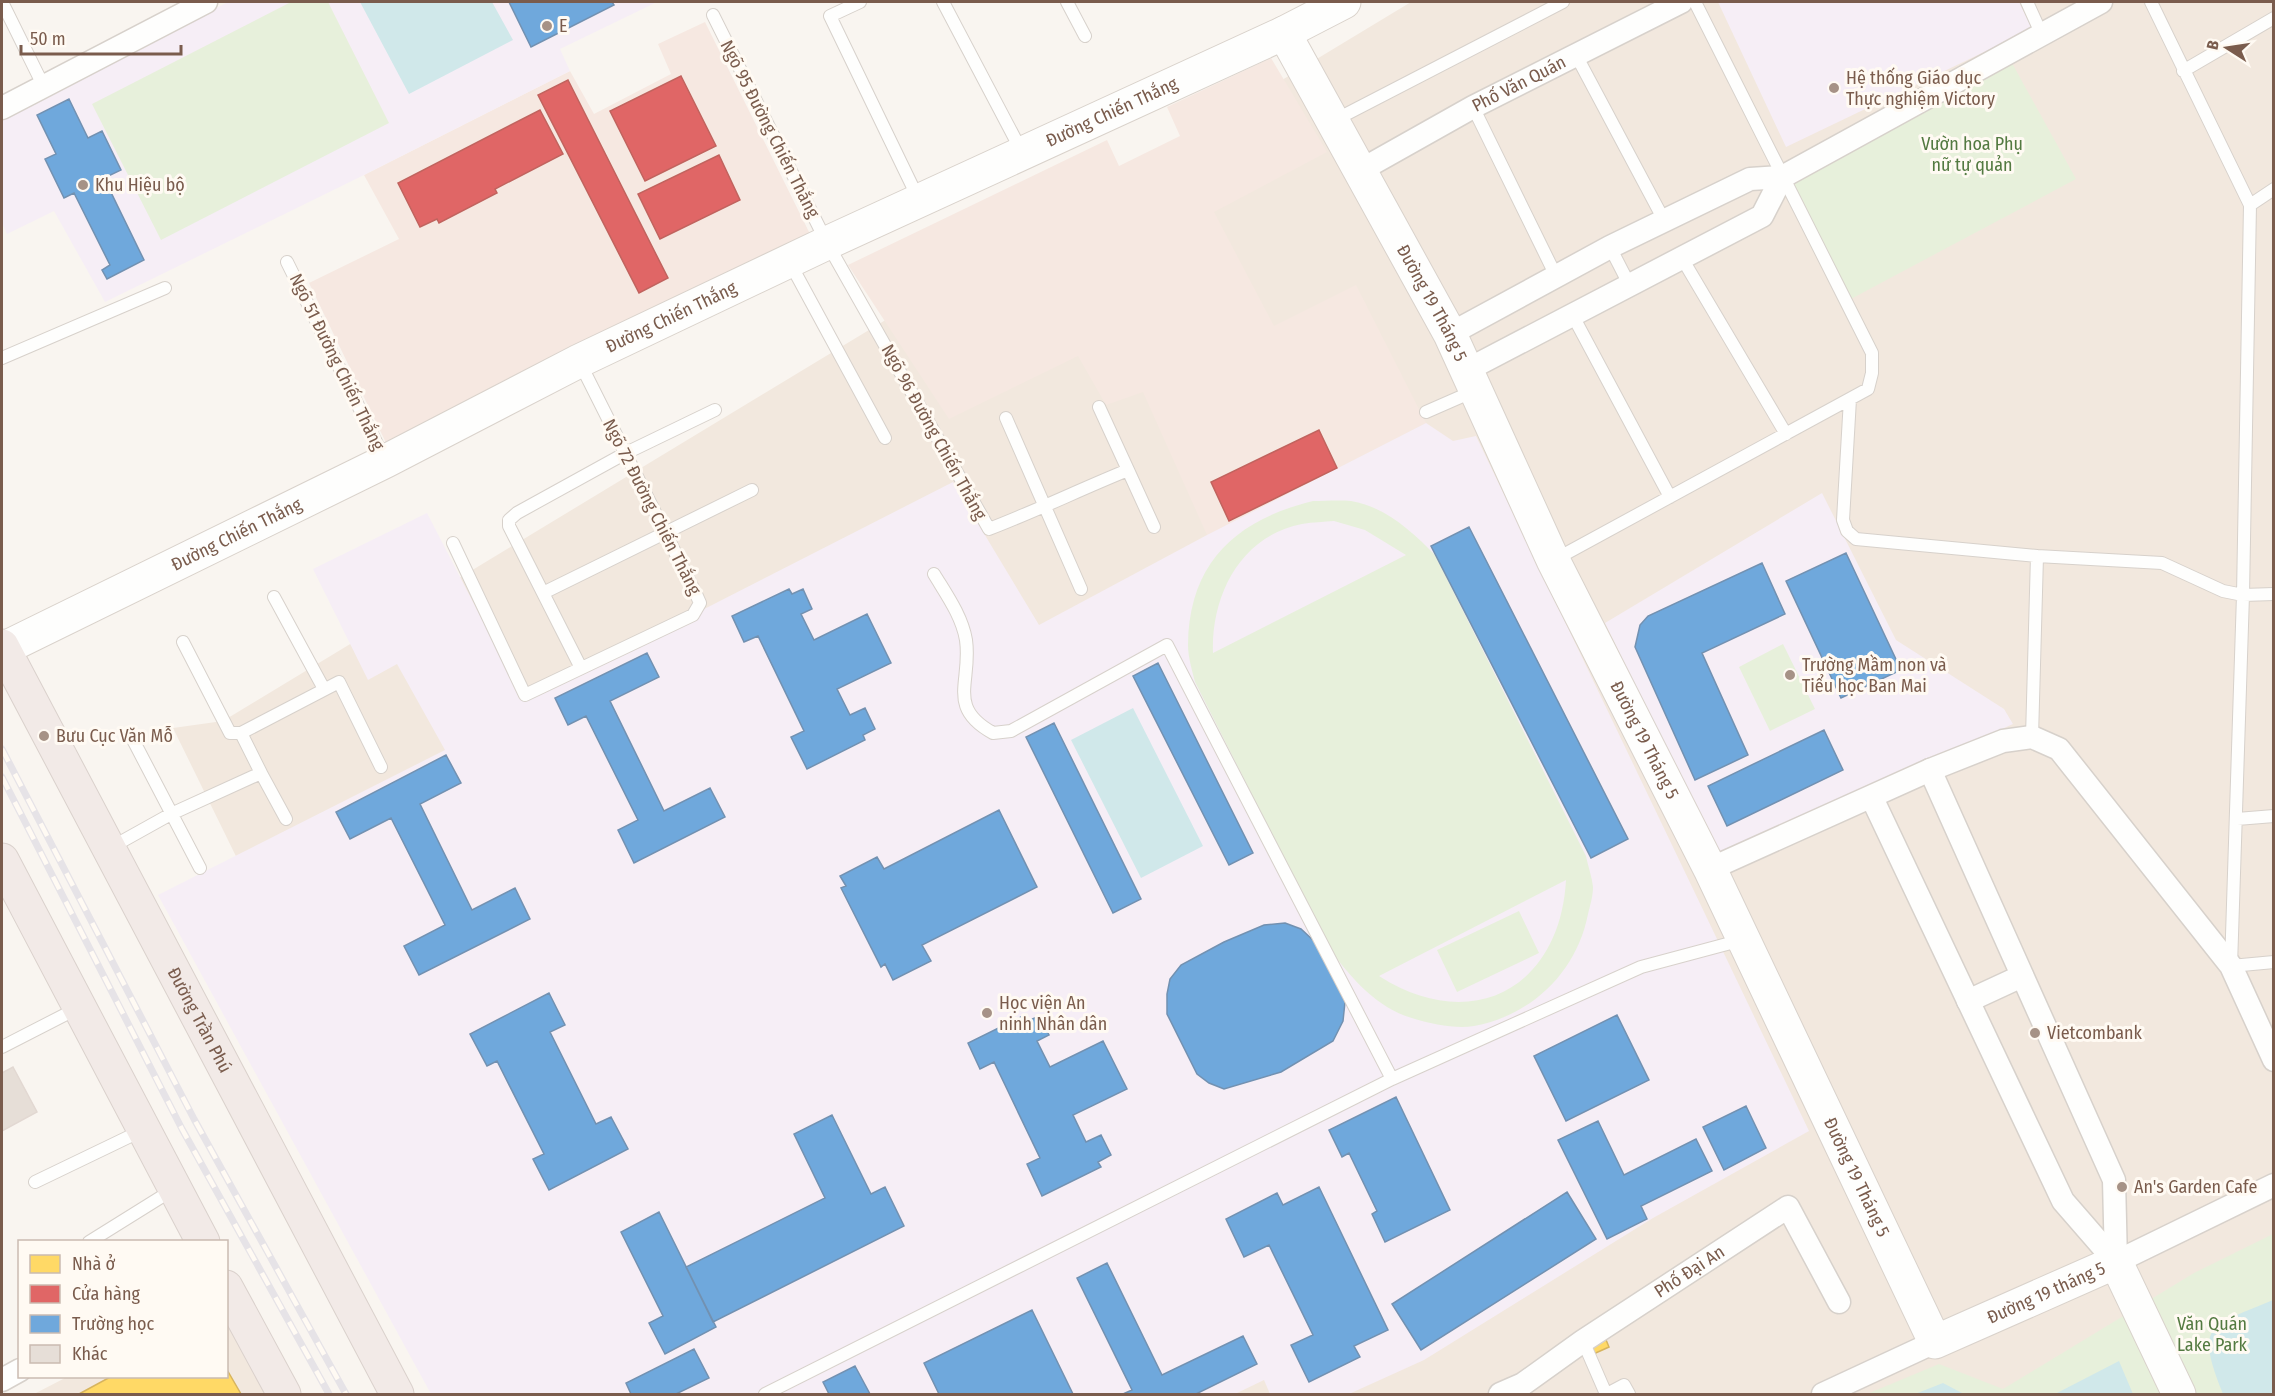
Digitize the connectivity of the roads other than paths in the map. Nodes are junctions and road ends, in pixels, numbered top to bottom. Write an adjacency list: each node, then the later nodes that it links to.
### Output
1 (2, 2): 21 (lane)
2 (206, 2): 21 (street)
3 (860, 2): 29 (lane)
4 (943, 2): 25 (lane)
5 (1067, 2): 18 (lane)
6 (1344, 2): 16 (street, Đường Chiến Thắng)
7 (1563, 2): 13 (lane)
8 (1681, 2): 19 (street, Phố Văn Quán)
9 (1695, 2): 27 (lane)
10 (2027, 2): 17 (lane)
11 (2102, 2): 17 (street)
12 (2151, 2): 20 (lane)
13 (1550, 4): 24 (lane)
14 (712, 15): 32 (lane, Ngõ 95 Đường Chiến Thắng)
15 (2274, 18): 20 (lane)
16 (1284, 33): 24 (street, Đường 19 Tháng 5); 25 (street, Đường Chiến Thắng)
17 (2041, 33): 27 (street)
18 (1086, 36)
19 (1576, 55): 22 (street, Phố Văn Quán); 31 (lane)
20 (2182, 71): 30 (lane)
21 (44, 87): 23 (street)
22 (1473, 107): 26 (street, Phố Văn Quán); 37 (lane)
23 (2, 108)
24 (1332, 121): 26 (street, Đường 19 Tháng 5)
25 (1022, 153): 29 (street, Đường Chiến Thắng)
26 (1361, 170): 41 (street, Đường 19 Tháng 5)
27 (1782, 177): 31 (street); 34 (street); 45 (lane)
28 (2274, 189): 30 (lane)
29 (919, 202): 32 (street, Đường Chiến Thắng)
30 (2250, 205): 67 (lane)
31 (1665, 222): 33 (street)
32 (827, 243): 36 (street, Đường Chiến Thắng); 57 (lane, Ngõ 96 Đường Chiến Thắng)
33 (1610, 247): 37 (street); 38 (lane)
34 (1683, 260): 38 (street); 50 (lane)
35 (287, 262): 53 (lane, Ngõ 51 Đường Chiến Thắng)
36 (790, 262): 43 (street, Đường Chiến Thắng); 51 (lane)
37 (1556, 276): 41 (street)
38 (1630, 286): 40 (street)
39 (165, 288): 42 (lane)
40 (1573, 316): 44 (street); 56 (lane)
41 (1450, 334): 44 (street, Đường 19 Tháng 5)
42 (2, 358)
43 (579, 361): 52 (lane, Ngõ 72 Đường Chiến Thắng); 53 (street, Đường Chiến Thắng)
44 (1471, 380): 48 (lane); 62 (street, Đường 19 Tháng 5)
45 (1850, 399): 50 (lane); 61 (lane)
46 (1099, 407): 54 (lane)
47 (715, 410): 52 (lane)
48 (1426, 412)
49 (1006, 418): 57 (lane)
50 (1786, 434): 56 (lane)
51 (885, 438)
52 (624, 454): 59 (lane, Ngõ 72 Đường Chiến Thắng); 65 (lane)
53 (386, 461): 70 (street, Đường Chiến Thắng)
54 (1128, 470): 57 (lane, Ngõ 96 Đường Chiến Thắng); 58 (lane)
55 (752, 490): 59 (lane)
56 (1671, 497): 62 (lane)
57 (1046, 507): 64 (lane)
58 (1154, 527)
59 (665, 534): 65 (lane); 71 (lane, Ngõ 72 Đường Chiến Thắng)
60 (453, 543): 71 (lane, Ngõ 72 Đường Chiến Thắng)
61 (2037, 555): 67 (lane); 75 (lane)
62 (1553, 560): 86 (street, Đường 19 Tháng 5)
63 (934, 574): 96 (lane)
64 (1081, 589)
65 (543, 593): 71 (lane)
66 (2274, 594): 67 (lane)
67 (2243, 595): 83 (lane)
68 (274, 597): 72 (lane)
69 (183, 642): 73 (lane)
70 (2, 647): 84 (highway, Đường Trần Phú)
71 (581, 668)
72 (324, 689): 73 (lane); 76 (lane)
73 (241, 733): 78 (lane)
74 (130, 734): 80 (lane)
75 (2032, 737): 77 (street); 90 (street)
76 (381, 767)
77 (1930, 770): 79 (street); 91 (street)
78 (261, 773): 80 (lane); 82 (lane)
79 (1872, 798): 86 (street); 92 (street)
80 (171, 814): 84 (lane); 85 (lane)
81 (2274, 816): 83 (lane)
82 (286, 819)
83 (2237, 819): 90 (lane)
84 (109, 849): 112 (highway, Đường Trần Phú)
85 (200, 868)
86 (1710, 869): 88 (street, Đường 19 Tháng 5)
87 (5, 876): 93 (highway)
88 (1742, 940): 96 (lane); 107 (street, Đường 19 Tháng 5)
89 (2274, 962): 90 (lane)
90 (2231, 966): 95 (street)
91 (2022, 976): 92 (street); 103 (street)
92 (1968, 1001): 103 (street)
93 (79, 1007): 94 (lane); 97 (highway)
94 (2, 1047)
95 (2274, 1060)
96 (1392, 1079): 113 (lane)
97 (144, 1129): 98 (lane); 100 (highway)
98 (35, 1182)
99 (2274, 1185): 103 (street)
100 (175, 1188): 101 (lane); 102 (highway)
101 (92, 1240)
102 (202, 1240)
103 (2116, 1262): 107 (street, Đường 19 tháng 5); 118 (street, Đường 19 tháng 5)
104 (228, 1291): 111 (highway)
105 (1839, 1302): 106 (street, Phố Đại An)
106 (1582, 1341): 114 (street, Phố Đại An); 115 (lane)
107 (1935, 1342): 117 (street)
108 (18, 1371): 109 (street)
109 (2, 1380): 110 (street)
110 (11, 1395)
111 (284, 1395)
112 (397, 1395)
113 (765, 1395)
114 (1500, 1395)
115 (1606, 1395): 116 (lane)
116 (1629, 1395)
117 (1823, 1395)
118 (2179, 1395)

